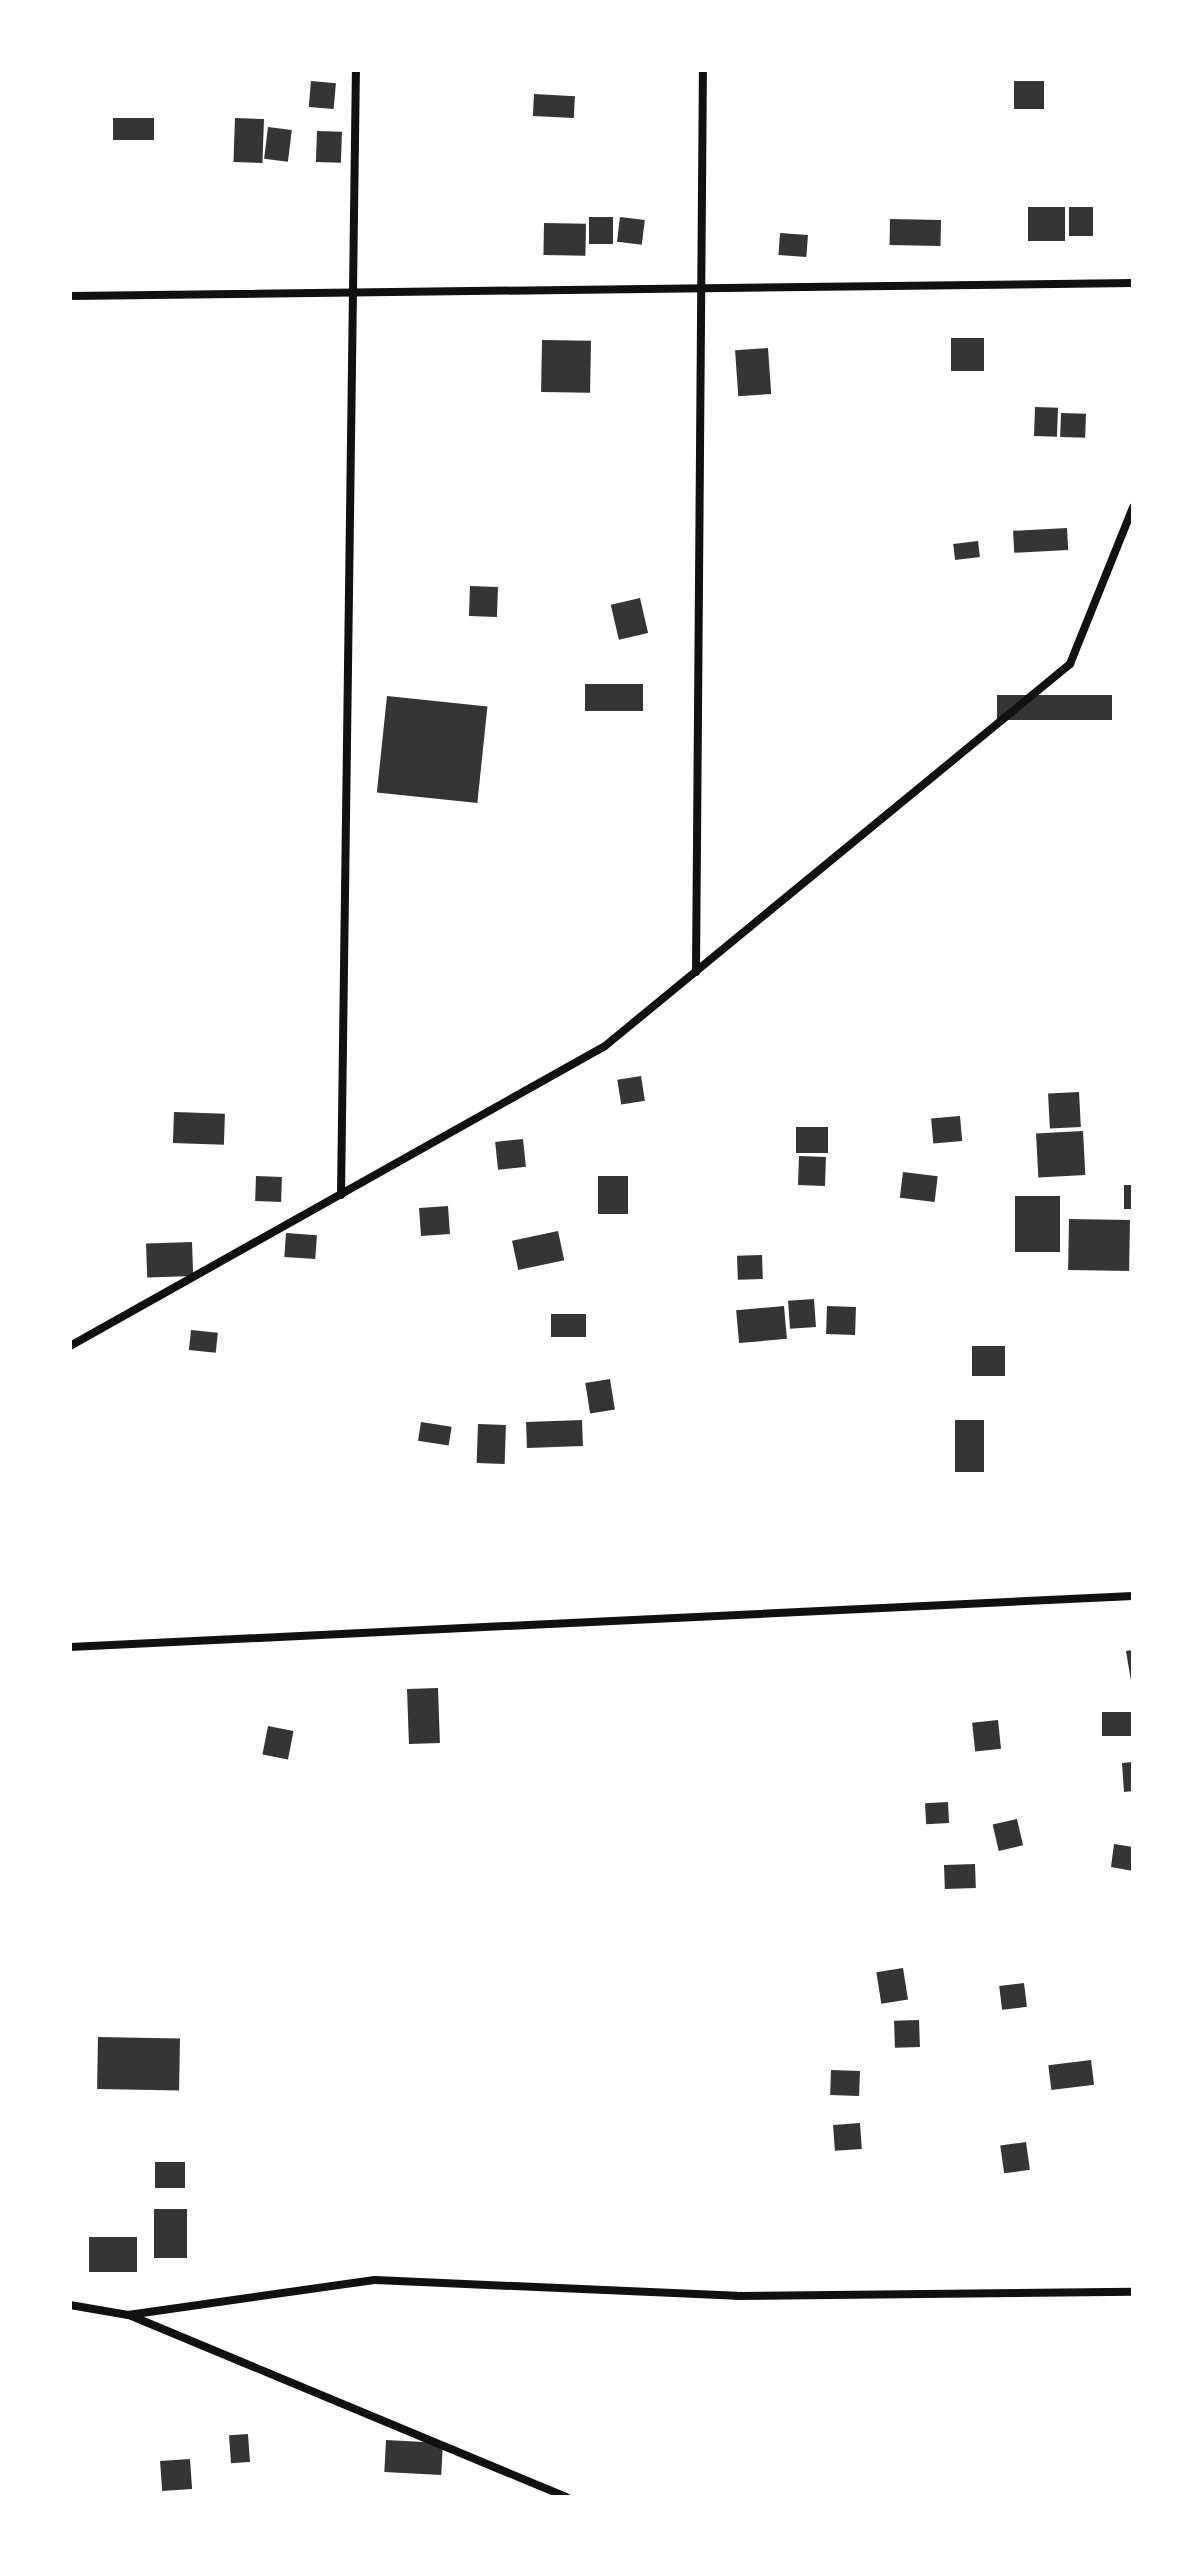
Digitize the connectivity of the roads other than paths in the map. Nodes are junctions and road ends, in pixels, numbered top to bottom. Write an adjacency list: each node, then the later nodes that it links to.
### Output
1 (356, 70): 5 (street)
2 (703, 70): 4 (street)
3 (1133, 283): 4 (street)
4 (701, 289): 5 (street); 8 (street)
5 (353, 293): 6 (street); 9 (street)
6 (70, 296)
7 (1133, 507): 8 (street)
8 (696, 972): 9 (street)
9 (341, 1195): 10 (street)
10 (70, 1346)
11 (1133, 1596): 12 (street)
12 (70, 1647)
13 (1133, 2292): 15 (street)
14 (70, 2305): 15 (street)
15 (128, 2315): 16 (street)
16 (567, 2497)

